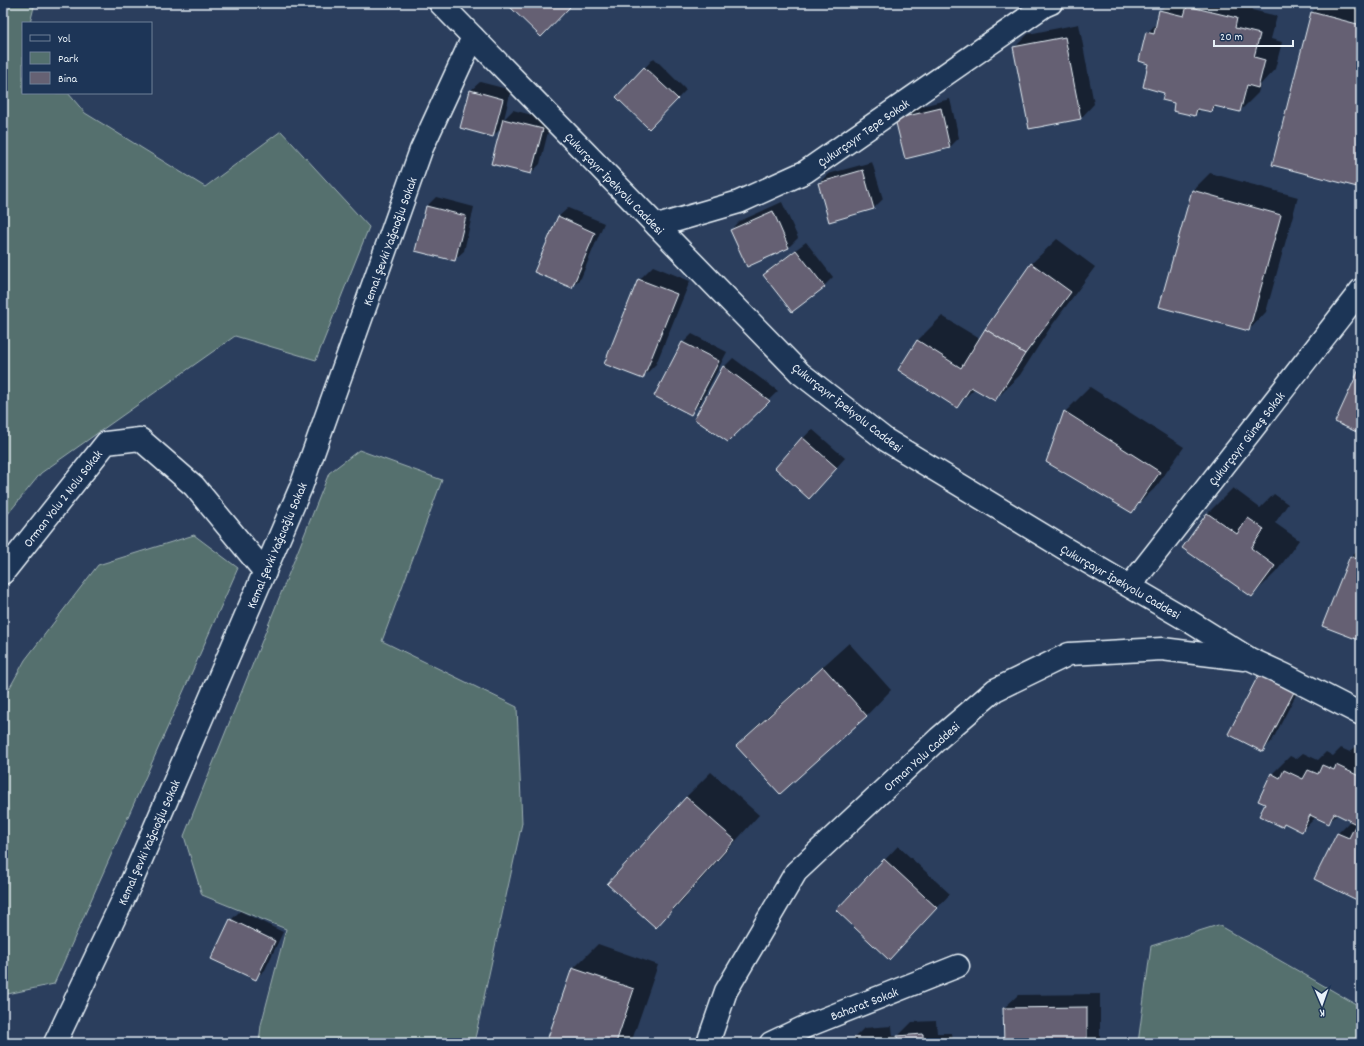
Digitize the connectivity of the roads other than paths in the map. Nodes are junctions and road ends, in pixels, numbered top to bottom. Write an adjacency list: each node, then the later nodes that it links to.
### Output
1 (440, 3): 3 (street, Çukurçayır İpekyolu Caddesi)
2 (1051, 3): 4 (street, Çukurçayır Tepe Sokak)
3 (473, 37): 4 (street, Çukurçayır İpekyolu Caddesi); 6 (street, Kemal Şevki Yağcıoğlu Sokak)
4 (657, 226): 8 (street, Çukurçayır İpekyolu Caddesi)
5 (1361, 290): 8 (street, Çukurçayır Güneş Sokak)
6 (264, 572): 7 (street, Orman Yolu 2 Nolu Sokak); 12 (street, Kemal Şevki Yağcıoğlu Sokak)
7 (3, 573)
8 (1130, 586): 9 (street, Çukurçayır İpekyolu Caddesi)
9 (1250, 660): 10 (street, Çukurçayır İpekyolu Caddesi); 13 (street, Orman Yolu Caddesi)
10 (1361, 714)
11 (958, 966): 14 (street, Baharat Sokak)
12 (55, 1043)
13 (708, 1043)
14 (771, 1043)

